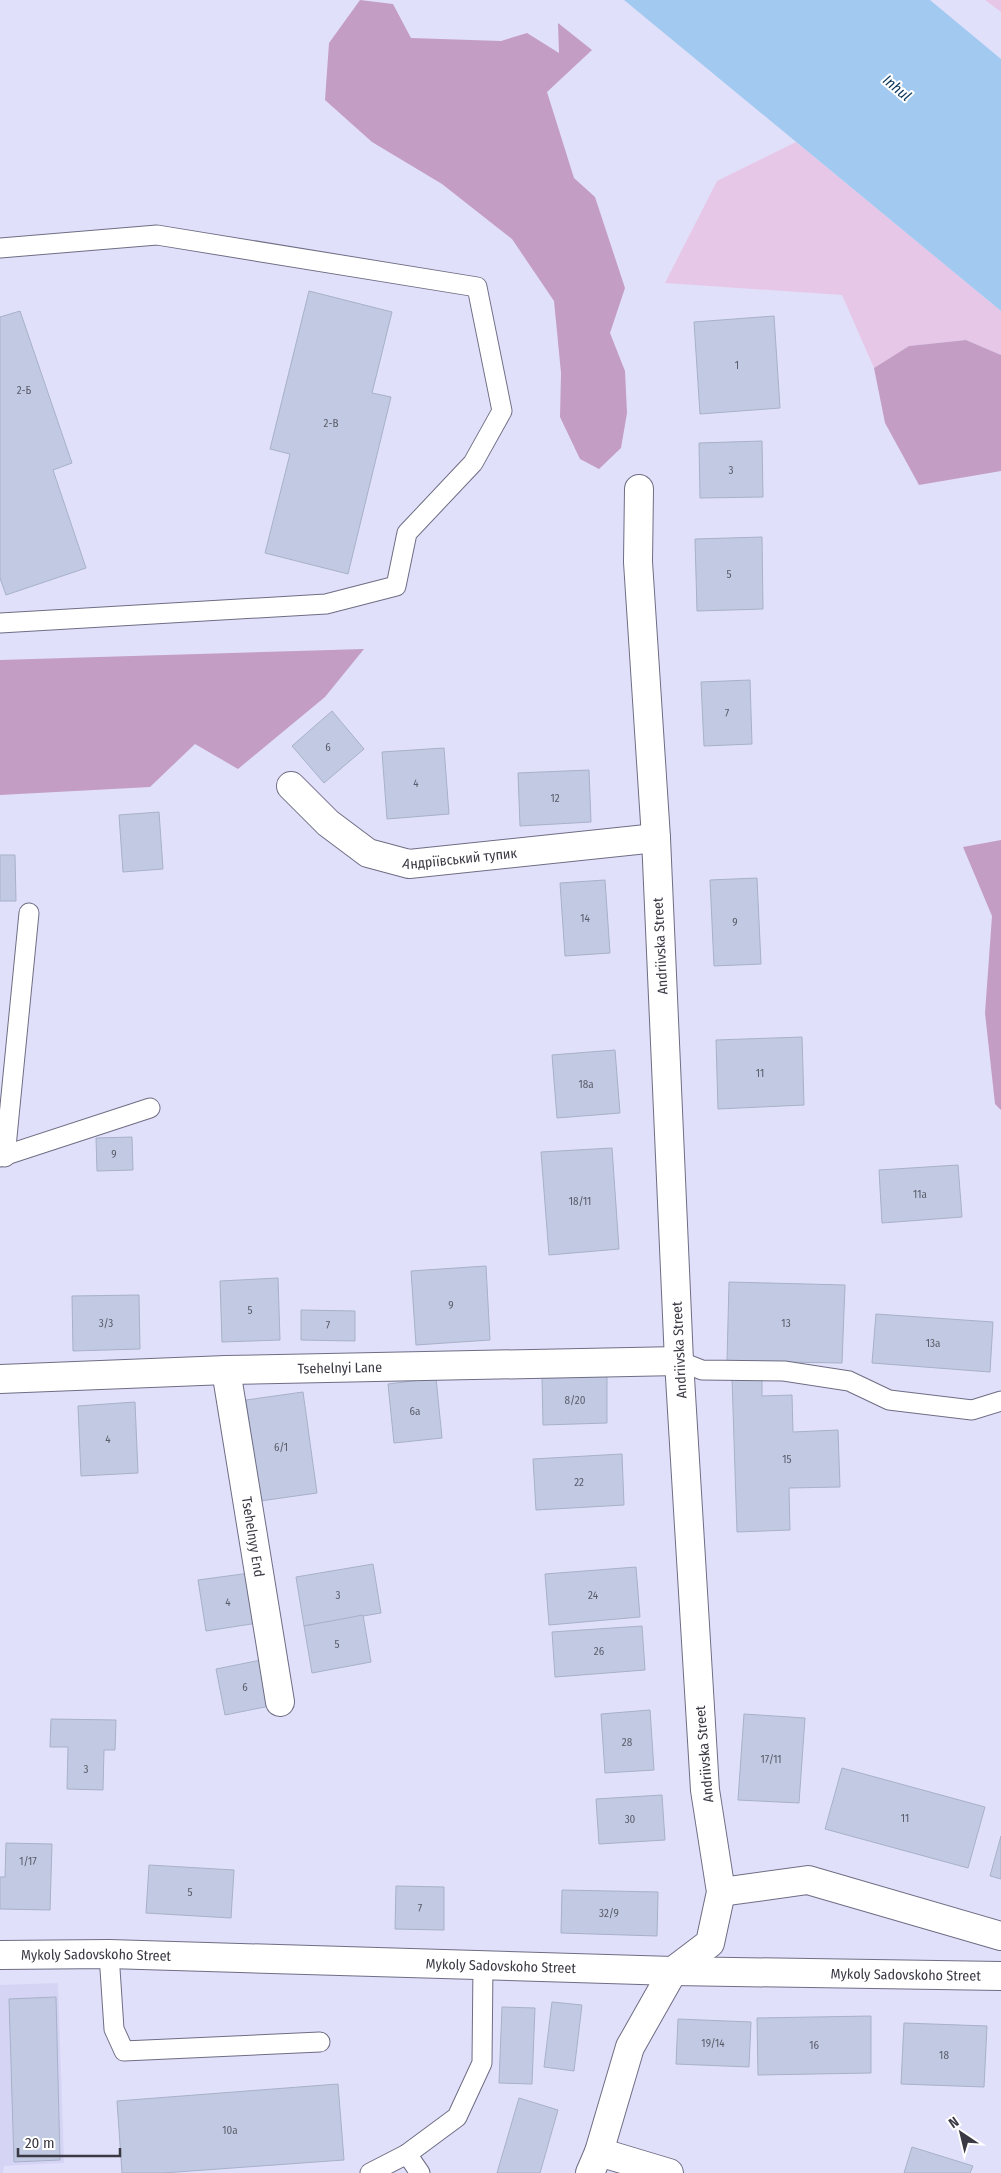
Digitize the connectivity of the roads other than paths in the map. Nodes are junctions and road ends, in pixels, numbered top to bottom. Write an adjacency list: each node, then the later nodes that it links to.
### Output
1 (0, 248): 3 (lane)
2 (640, 488): 5 (street, Andriivska Street)
3 (0, 623)
4 (292, 786): 5 (street, Андріївський тупик)
5 (656, 838): 9 (street, Andriivska Street)
6 (29, 913): 8 (lane)
7 (150, 1108): 8 (lane)
8 (2, 1157)
9 (679, 1361): 10 (street, Tsehelnyi Lane); 12 (lane); 14 (street, Andriivska Street)
10 (226, 1370): 11 (street, Tsehelnyi Lane); 13 (street, Tsehelnyy End)
11 (0, 1379)
12 (1001, 1401)
13 (280, 1702)
14 (722, 1892): 15 (street); 19 (street, Andriivska Street)
15 (1001, 1936)
16 (109, 1954): 17 (street, Mykoly Sadovskoho Street); 18 (street, Mykoly Sadovskoho Street); 21 (lane)
17 (0, 1955)
18 (483, 1965): 19 (street, Mykoly Sadovskoho Street); 22 (lane)
19 (672, 1971): 20 (street, Mykoly Sadovskoho Street); 23 (street, Andriivska Street)
20 (1001, 1976)
21 (320, 2042)
22 (408, 2154): 24 (lane); 25 (lane)
23 (594, 2162): 26 (street)
24 (370, 2173)
25 (420, 2173)
26 (669, 2173)

